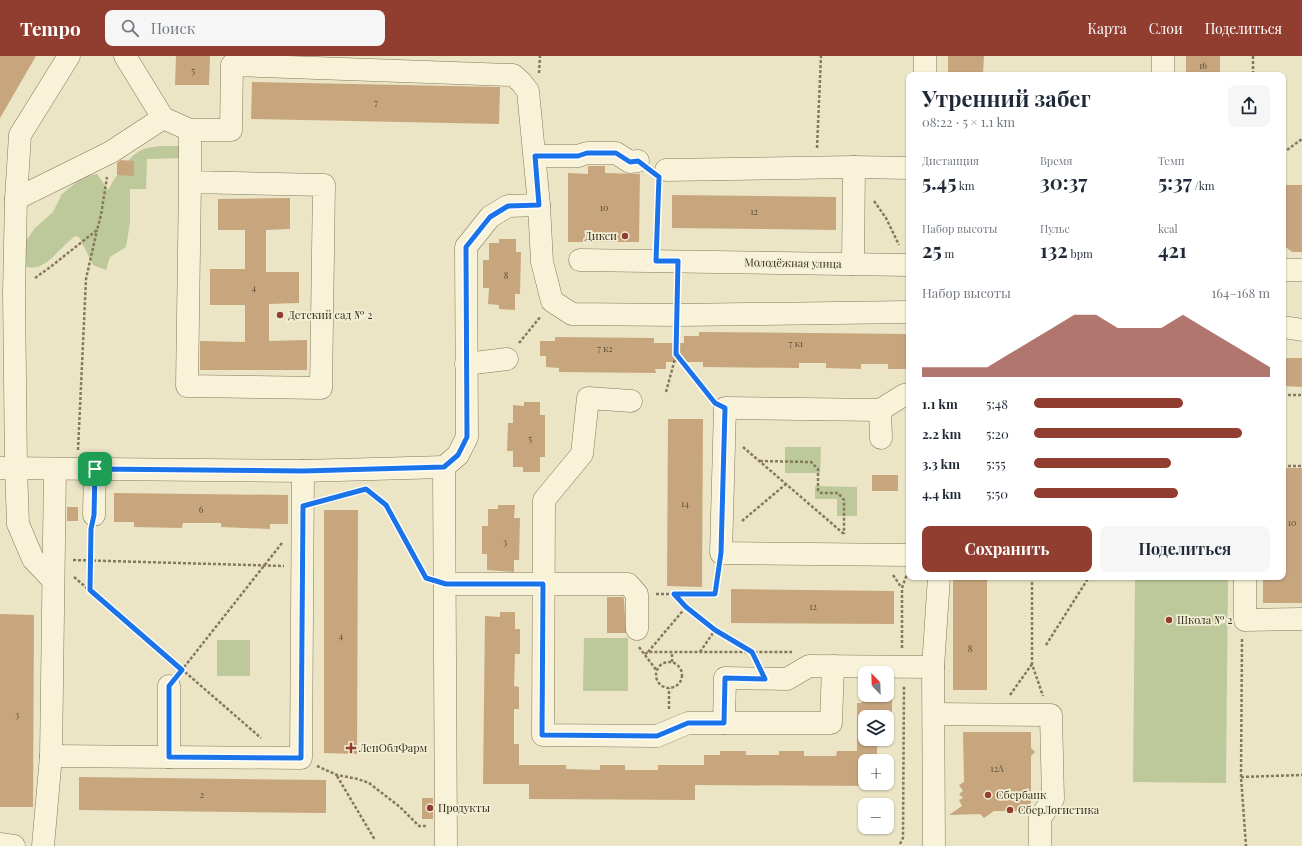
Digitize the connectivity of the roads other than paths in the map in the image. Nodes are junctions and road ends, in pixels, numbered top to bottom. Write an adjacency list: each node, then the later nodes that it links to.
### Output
1 (69, 56): 17 (street)
2 (125, 56): 9 (street)
3 (925, 56): 7 (street)
4 (1163, 56): 8 (street)
5 (232, 61): 6 (street); 10 (street)
6 (364, 63): 11 (street)
7 (924, 72)
8 (1163, 72)
9 (163, 118): 10 (street); 17 (street)
10 (190, 130): 16 (street)
11 (535, 156): 12 (street); 18 (street)
12 (638, 161)
13 (906, 168): 14 (street)
14 (854, 173): 15 (street); 21 (street)
15 (662, 177)
16 (190, 182): 16 (street)
17 (16, 199): 24 (street)
18 (539, 205): 25 (street); 29 (street)
19 (906, 258): 21 (street, Молодёжная улица)
20 (580, 260): 21 (street, Молодёжная улица)
21 (853, 264)
22 (1286, 270): 23 (street)
23 (1302, 270)
24 (9, 300): 35 (street)
25 (906, 312)
26 (1286, 327): 27 (street)
27 (1302, 330)
28 (507, 359): 29 (street)
29 (466, 364): 34 (street)
30 (906, 395): 32 (street)
31 (631, 401): 45 (street)
32 (880, 410): 33 (street); 40 (street)
33 (881, 438)
34 (444, 467): 38 (street); 44 (street)
35 (8, 468): 36 (street); 41 (street)
36 (55, 469): 37 (street); 41 (street)
37 (86, 469): 38 (street); 39 (street)
38 (303, 471): 54 (street)
39 (94, 515)
40 (906, 555)
41 (54, 570): 53 (street)
42 (939, 580): 49 (street)
43 (1245, 580): 46 (street)
44 (446, 584): 45 (street); 58 (street)
45 (543, 584): 47 (street); 52 (street)
46 (1302, 619)
47 (637, 629)
48 (833, 666): 49 (street); 52 (street); 52 (street)
49 (933, 667): 51 (street)
50 (176, 678): 54 (street)
51 (934, 714): 59 (street); 60 (street)
52 (724, 723)
53 (51, 756): 54 (street); 57 (street)
54 (169, 757)
55 (0, 844): 56 (street)
56 (14, 846)
57 (43, 846)
58 (446, 846)
59 (934, 846)
60 (1040, 846)

